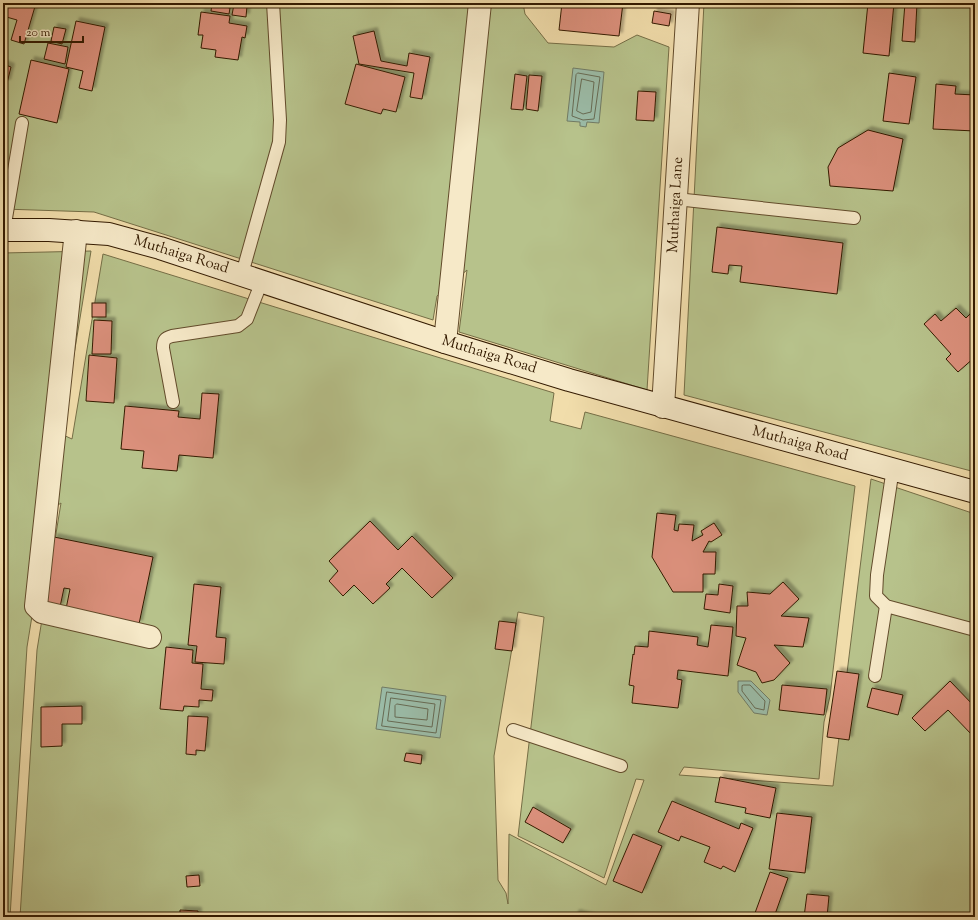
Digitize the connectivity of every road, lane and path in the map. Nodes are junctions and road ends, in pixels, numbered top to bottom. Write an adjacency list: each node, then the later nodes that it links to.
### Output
1 (273, 3): 9 (lane)
2 (480, 3): 11 (street)
3 (688, 3): 5 (street, Muthaiga Lane)
4 (22, 123): 7 (lane)
5 (676, 200): 6 (lane); 13 (street, Muthaiga Lane)
6 (854, 218)
7 (3, 230): 8 (street, Muthaiga Road)
8 (76, 231): 9 (street, Muthaiga Road); 18 (street)
9 (242, 274): 10 (street, Muthaiga Road)
10 (262, 281): 11 (street, Muthaiga Road); 12 (lane)
11 (445, 342): 13 (street, Muthaiga Road)
12 (173, 402)
13 (663, 407): 14 (street, Muthaiga Road)
14 (894, 468): 15 (street, Muthaiga Road); 16 (lane)
15 (975, 492)
16 (886, 606): 17 (lane); 19 (lane)
17 (975, 630)
18 (150, 637)
19 (875, 676)
20 (513, 730): 21 (lane)
21 (621, 766)

